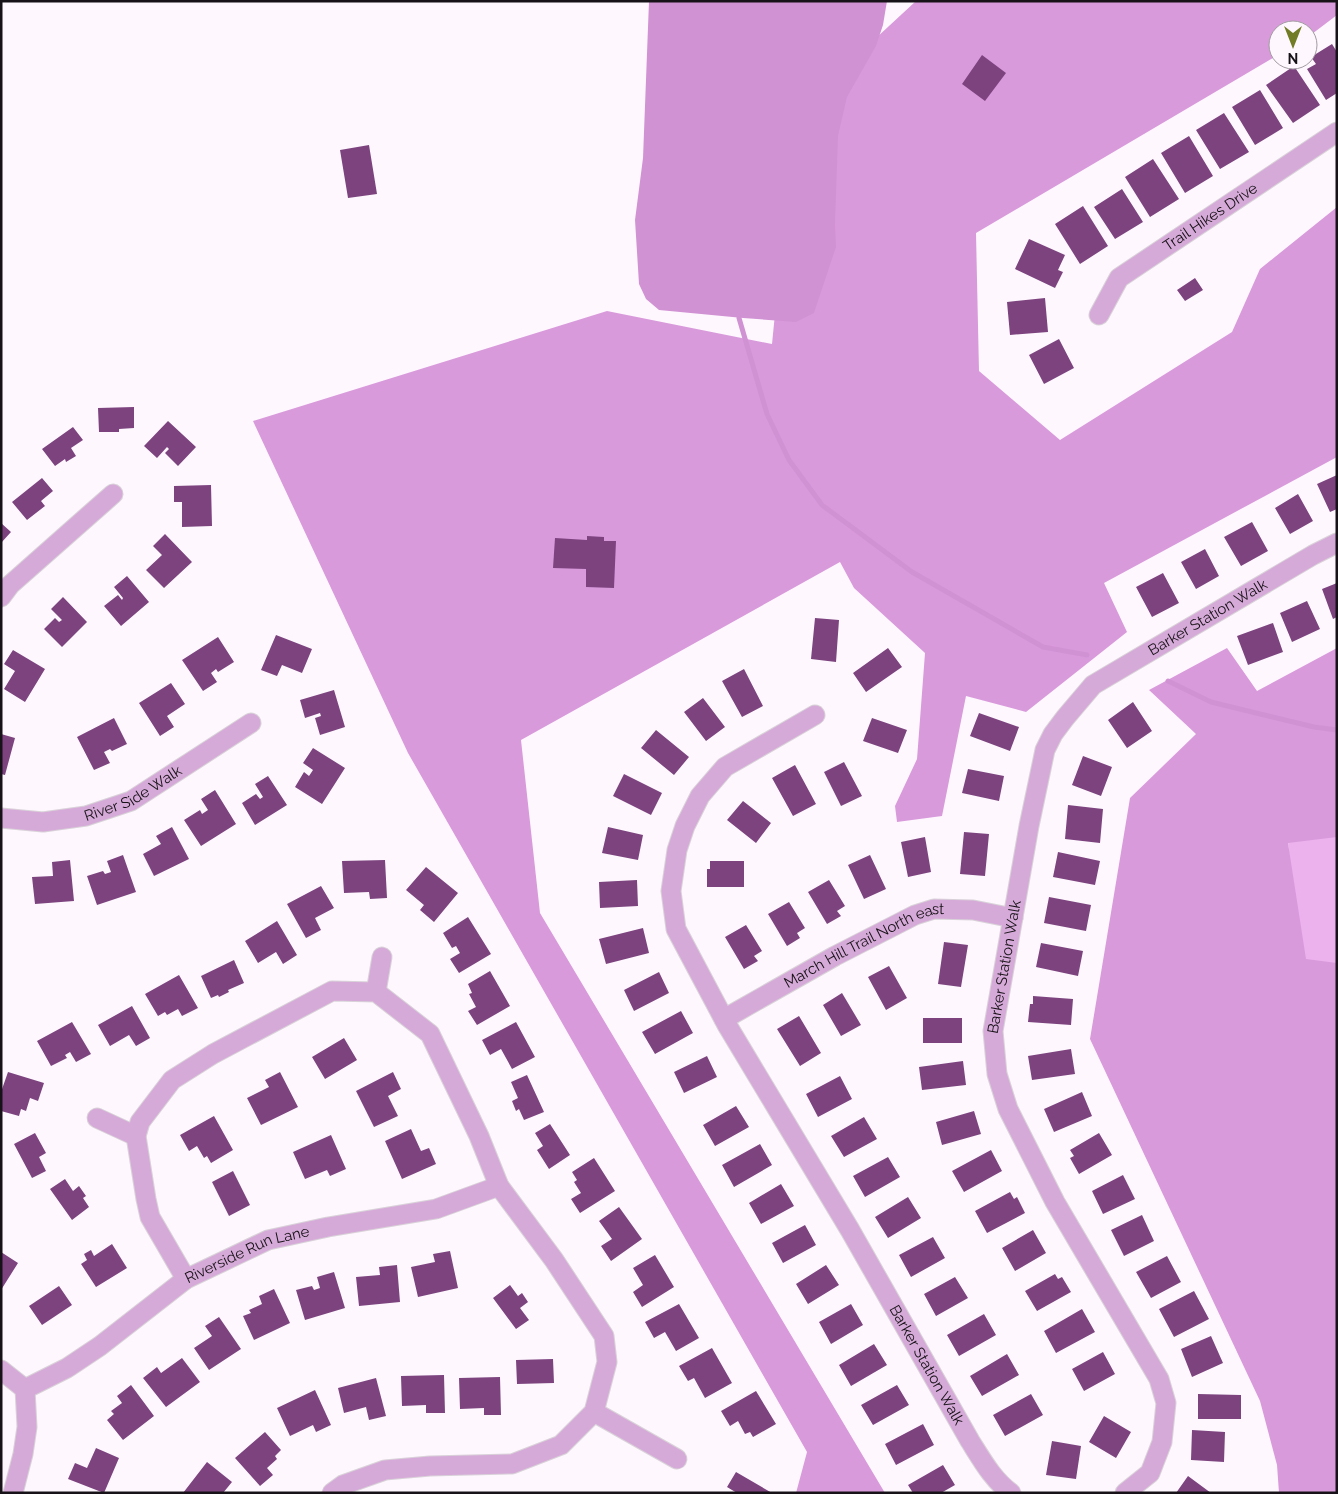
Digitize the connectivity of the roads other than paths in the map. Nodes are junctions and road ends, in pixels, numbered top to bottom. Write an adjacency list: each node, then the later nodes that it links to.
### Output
1 (1337, 132): 2 (street, Trail Hikes Drive)
2 (1099, 315)
3 (113, 494): 5 (street)
4 (1337, 543): 9 (street, Barker Station Walk)
5 (1, 597)
6 (815, 715): 12 (street, Barker Station Walk)
7 (251, 724): 8 (street, River Side Walk)
8 (1, 818)
9 (1013, 918): 12 (street, March Hill Trail North east); 24 (street, Barker Station Walk)
10 (382, 957): 11 (street)
11 (376, 992): 14 (street); 15 (street)
12 (724, 1019): 23 (street, Barker Station Walk)
13 (97, 1118): 14 (street)
14 (136, 1136): 16 (street)
15 (498, 1186): 16 (street, Riverside Run Lane); 19 (street)
16 (186, 1279): 18 (street, Riverside Run Lane)
17 (1, 1370): 18 (street)
18 (25, 1389): 21 (street)
19 (594, 1412): 20 (street); 22 (street)
20 (677, 1459)
21 (13, 1493)
22 (332, 1493)
23 (1011, 1493)
24 (1125, 1493)

